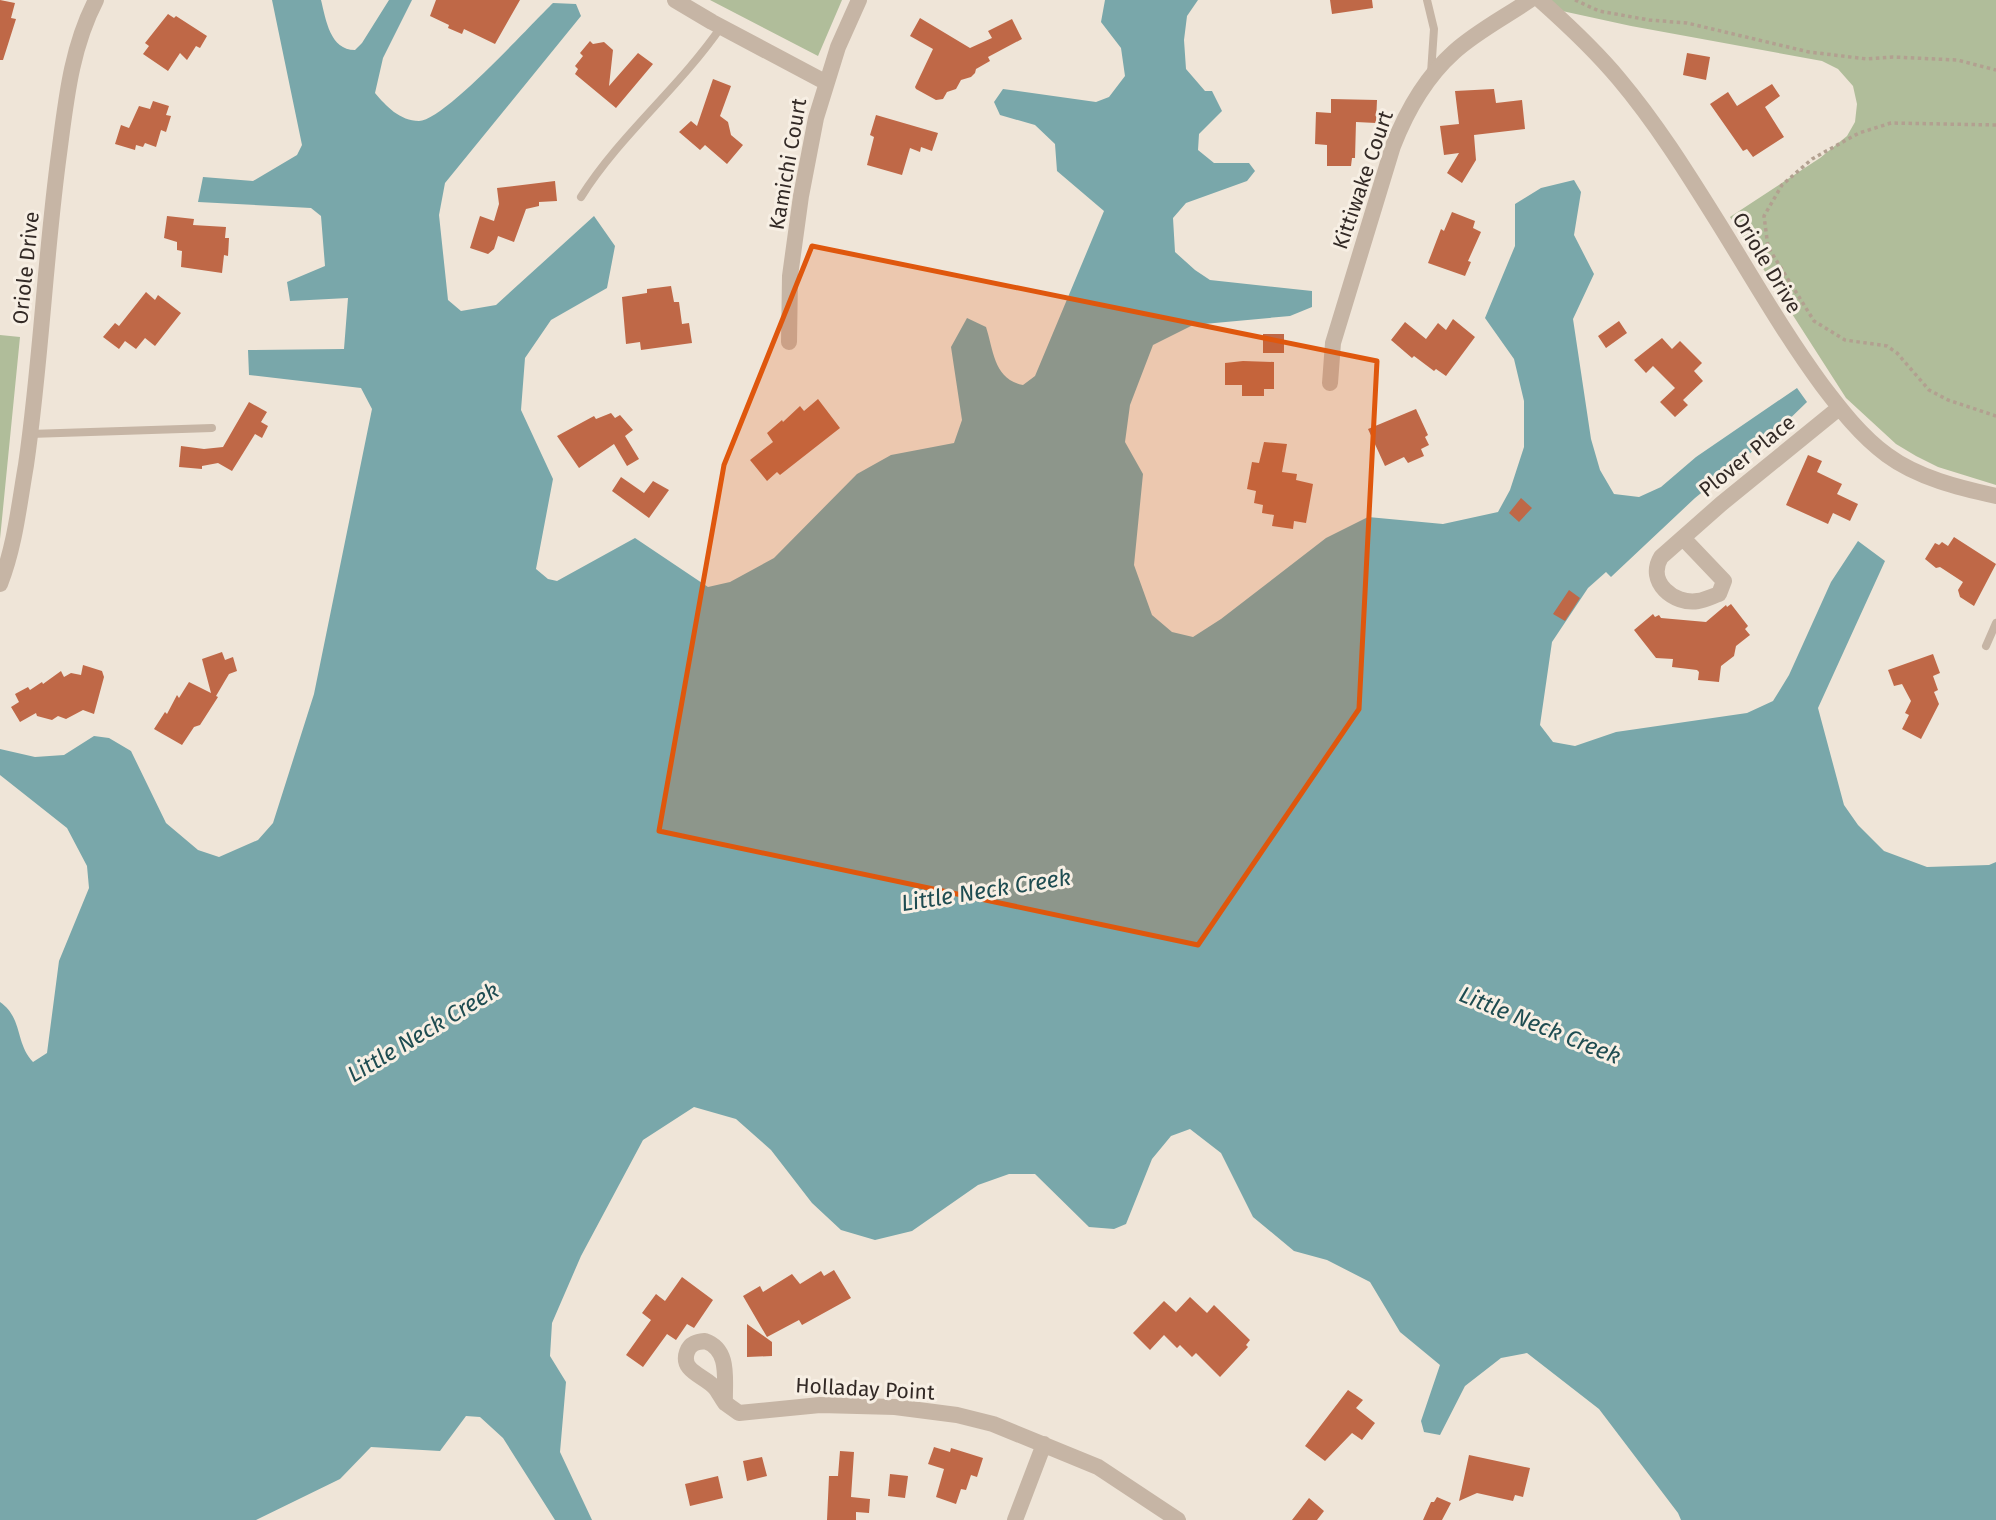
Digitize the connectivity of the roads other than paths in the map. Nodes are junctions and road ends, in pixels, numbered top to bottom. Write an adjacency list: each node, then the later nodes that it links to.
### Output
1 (96, 0): 15 (street, Oriole Drive)
2 (675, 0): 7 (street)
3 (859, 0): 9 (street, Kamichi Court)
4 (1427, 0): 8 (lane)
5 (1530, 0): 8 (street, Kittiwake Court)
6 (1540, 0): 13 (street, Oriole Drive)
7 (721, 27): 9 (street); 10 (lane)
8 (1431, 76): 12 (street, Kittiwake Court)
9 (825, 82): 11 (street, Kamichi Court)
10 (581, 197)
11 (789, 342)
12 (1330, 383)
13 (1839, 408): 16 (street, Oriole Drive); 17 (street, Plover Place)
14 (212, 428): 15 (lane)
15 (30, 434): 18 (street, Oriole Drive)
16 (1996, 496)
17 (1683, 538): 17 (street, Plover Place)
18 (0, 584)
19 (1996, 623): 20 (lane)
20 (1986, 646)
21 (725, 1403): 22 (street, Holladay Point)
22 (1044, 1444): 23 (street); 24 (street, Holladay Point)
23 (1015, 1520)
24 (1178, 1520)

